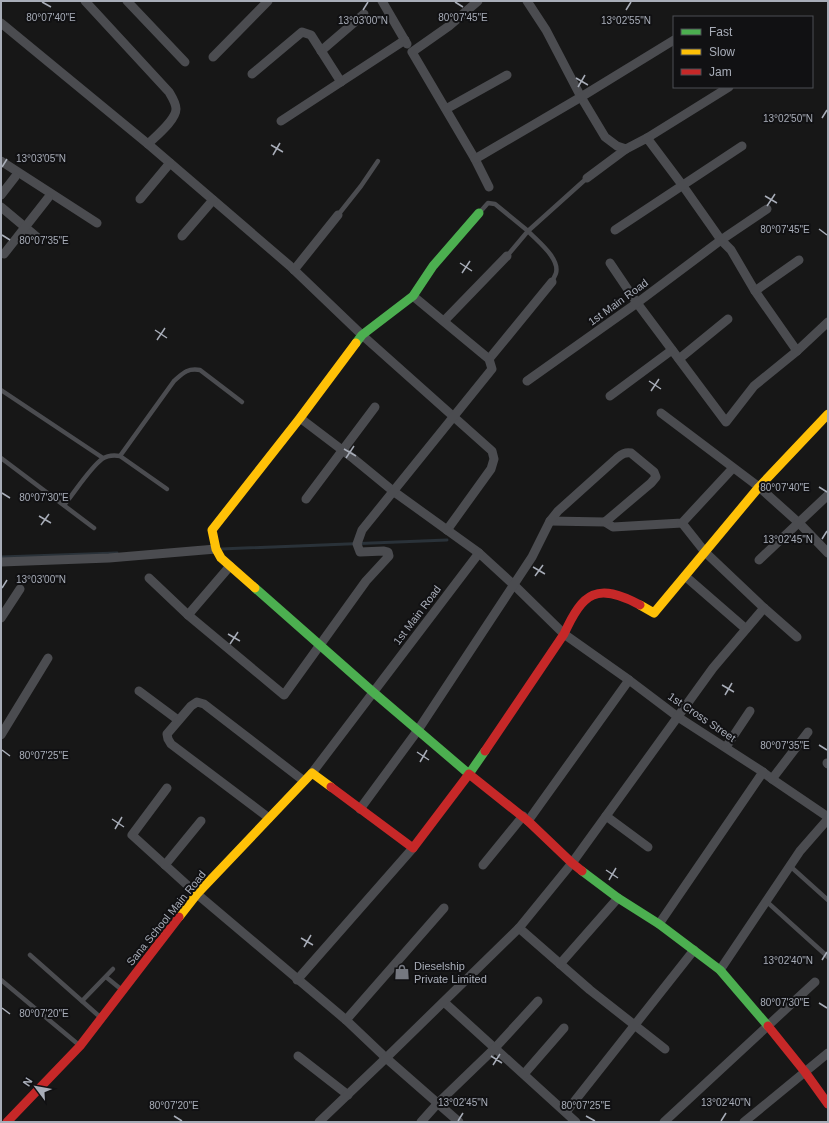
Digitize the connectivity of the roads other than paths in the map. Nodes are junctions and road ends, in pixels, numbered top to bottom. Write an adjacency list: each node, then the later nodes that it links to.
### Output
1 (85, 1): 23 (street)
2 (126, 1): 14 (street)
3 (268, 1): 13 (street)
4 (382, 1): 9 (street)
5 (478, 1): 12 (street)
6 (527, 1): 19 (street)
7 (364, 14): 11 (street)
8 (1, 22): 23 (street)
9 (405, 40): 12 (street); 17 (street)
10 (673, 41): 19 (street)
11 (321, 51): 15 (street); 17 (street)
12 (412, 52): 20 (street)
13 (213, 57)
14 (185, 62)
15 (252, 74)
16 (507, 74): 20 (street)
17 (341, 82): 21 (street)
18 (727, 88): 22 (street)
19 (581, 98): 25 (street); 26 (street)
20 (446, 109): 26 (street)
21 (281, 122)
22 (647, 138): 25 (street); 32 (street)
23 (148, 144): 29 (street)
24 (742, 146): 32 (street)
25 (626, 150): 31 (street)
26 (475, 159): 33 (street)
27 (1, 160): 42 (street)
28 (378, 161): 41 (lane)
29 (170, 163): 36 (street); 37 (street)
30 (15, 177): 34 (street)
31 (587, 178): 45 (lane)
32 (683, 186): 44 (street); 48 (street)
33 (489, 187)
34 (1, 195)
35 (48, 198): 43 (street)
36 (140, 199)
37 (213, 200): 46 (street); 53 (street)
38 (1, 208): 43 (street)
39 (767, 209): 48 (street, 1st Main Road)
40 (479, 213): 45 (lane); 56 (street)
41 (338, 215): 53 (street)
42 (97, 223)
43 (25, 227): 47 (street); 49 (street)
44 (615, 230)
45 (528, 231): 50 (lane); 54 (lane)
46 (182, 236)
47 (38, 238)
48 (721, 240): 55 (street); 57 (street, 1st Main Road)
49 (4, 254)
50 (507, 256): 59 (street)
51 (799, 260): 55 (street)
52 (610, 263): 57 (street)
53 (294, 270): 61 (street)
54 (552, 282): 64 (street)
55 (756, 291): 63 (street)
56 (413, 296): 59 (street); 61 (street)
57 (637, 303): 62 (street); 66 (street, 1st Main Road)
58 (728, 319): 65 (street)
59 (444, 321): 64 (street)
60 (828, 322): 63 (street)
61 (362, 335): 73 (street); 74 (street)
62 (672, 350): 65 (street); 68 (street)
63 (797, 351): 65 (street)
64 (489, 358): 73 (street)
65 (678, 359)
66 (527, 381)
67 (1, 390): 78 (lane)
68 (610, 396)
69 (242, 402): 76 (lane)
70 (375, 407): 75 (street)
71 (661, 414): 79 (street)
72 (828, 414): 80 (street)
73 (454, 416): 82 (street); 91 (street)
74 (300, 418): 75 (street, 1st Cross Street); 92 (street)
75 (343, 450): 82 (street, 1st Cross Street); 84 (street)
76 (120, 456): 78 (lane); 81 (lane)
77 (1, 458): 85 (lane)
78 (103, 458): 85 (lane)
79 (733, 468): 80 (street); 89 (street)
80 (759, 487): 88 (street); 93 (street)
81 (167, 489)
82 (393, 491): 91 (street, 1st Cross Street); 109 (street)
83 (828, 496): 88 (street)
84 (306, 499)
85 (64, 505): 90 (lane)
86 (550, 521): 87 (street); 87 (street); 101 (street)
87 (605, 522): 89 (street)
88 (799, 522): 95 (street); 96 (street)
89 (682, 523): 93 (street)
90 (94, 528)
91 (447, 530): 94 (street, 1st Cross Street)
92 (216, 549): 97 (street); 98 (street)
93 (705, 552): 99 (street); 103 (street)
94 (479, 553): 101 (street, 1st Cross Street); 113 (street, 1st Main Road)
95 (828, 553)
96 (759, 560)
97 (1, 562)
98 (230, 566): 104 (street); 109 (street)
99 (685, 576): 106 (street); 107 (street)
100 (149, 578): 104 (street)
101 (514, 585): 107 (street, 1st Cross Street); 117 (street)
102 (20, 588): 105 (street)
103 (764, 608): 106 (street); 108 (street)
104 (188, 615): 109 (street)
105 (1, 618)
106 (746, 629): 115 (street)
107 (564, 634): 111 (street, 1st Cross Street); 123 (street)
108 (797, 637)
109 (320, 644): 113 (street)
110 (48, 658): 119 (street)
111 (629, 680): 115 (street, 1st Cross Street); 131 (street)
112 (139, 691): 116 (street)
113 (373, 692): 117 (street); 122 (street, Sana School Main Road)
114 (750, 711): 120 (street)
115 (678, 717): 120 (street, 1st Cross Street); 128 (street)
116 (178, 720): 125 (street); 129 (street)
117 (418, 730): 123 (street); 127 (street)
118 (808, 732): 124 (street)
119 (1, 735)
120 (726, 747): 121 (street, 1st Cross Street)
121 (763, 772): 124 (street, 1st Cross Street); 144 (street)
122 (312, 773): 125 (street, Sana School Main Road); 127 (street)
123 (469, 774): 131 (street); 134 (street)
124 (772, 779): 130 (street, 1st Cross Street)
125 (304, 781): 129 (street, Sana School Main Road)
126 (167, 788): 136 (street)
127 (360, 809): 134 (street)
128 (606, 816): 133 (street); 135 (street)
129 (269, 818): 139 (street, Sana School Main Road)
130 (828, 818): 138 (street)
131 (526, 819): 135 (street); 137 (street)
132 (201, 821): 136 (street)
133 (648, 847)
134 (413, 848): 154 (street)
135 (572, 862): 140 (street); 145 (street)
136 (165, 865): 139 (street)
137 (482, 865)
138 (790, 866): 141 (lane); 142 (street)
139 (197, 894): 154 (street); 156 (street, Sana School Main Road)
140 (618, 898): 144 (street); 149 (street)
141 (828, 900)
142 (766, 901): 148 (lane); 151 (street)
143 (444, 908): 161 (street)
144 (660, 924): 146 (street)
145 (519, 928): 149 (street); 159 (street)
146 (694, 950): 151 (street); 162 (street)
147 (30, 955): 157 (lane)
148 (828, 957)
149 (560, 964): 162 (street)
150 (113, 969): 152 (lane)
151 (720, 970): 163 (street)
152 (106, 977): 156 (lane); 157 (lane)
153 (1, 980): 165 (lane)
154 (297, 980): 161 (street)
155 (815, 982): 163 (street)
156 (123, 991): 160 (street, Sana School Main Road)
157 (82, 1001): 160 (lane)
158 (538, 1001): 166 (street)
159 (444, 1002): 166 (street); 170 (street)
160 (102, 1018): 165 (street, Sana School Main Road)
161 (346, 1020): 170 (street)
162 (634, 1026): 167 (street); 176 (street)
163 (768, 1026): 171 (street); 182 (street)
164 (564, 1028): 172 (street)
165 (80, 1046): 177 (street, Sana School Main Road)
166 (496, 1048): 172 (street); 174 (street)
167 (665, 1050)
168 (828, 1053): 171 (street)
169 (298, 1056): 173 (street)
170 (386, 1058): 173 (street); 174 (street)
171 (805, 1072): 175 (street); 183 (street)
172 (524, 1074): 176 (street)
173 (348, 1095): 178 (street)
174 (438, 1103): 179 (street); 180 (street)
175 (828, 1104)
176 (566, 1112): 181 (street)
177 (8, 1122)
178 (319, 1122)
179 (421, 1122)
180 (459, 1122)
181 (576, 1122)
182 (664, 1122)
183 (744, 1122)

